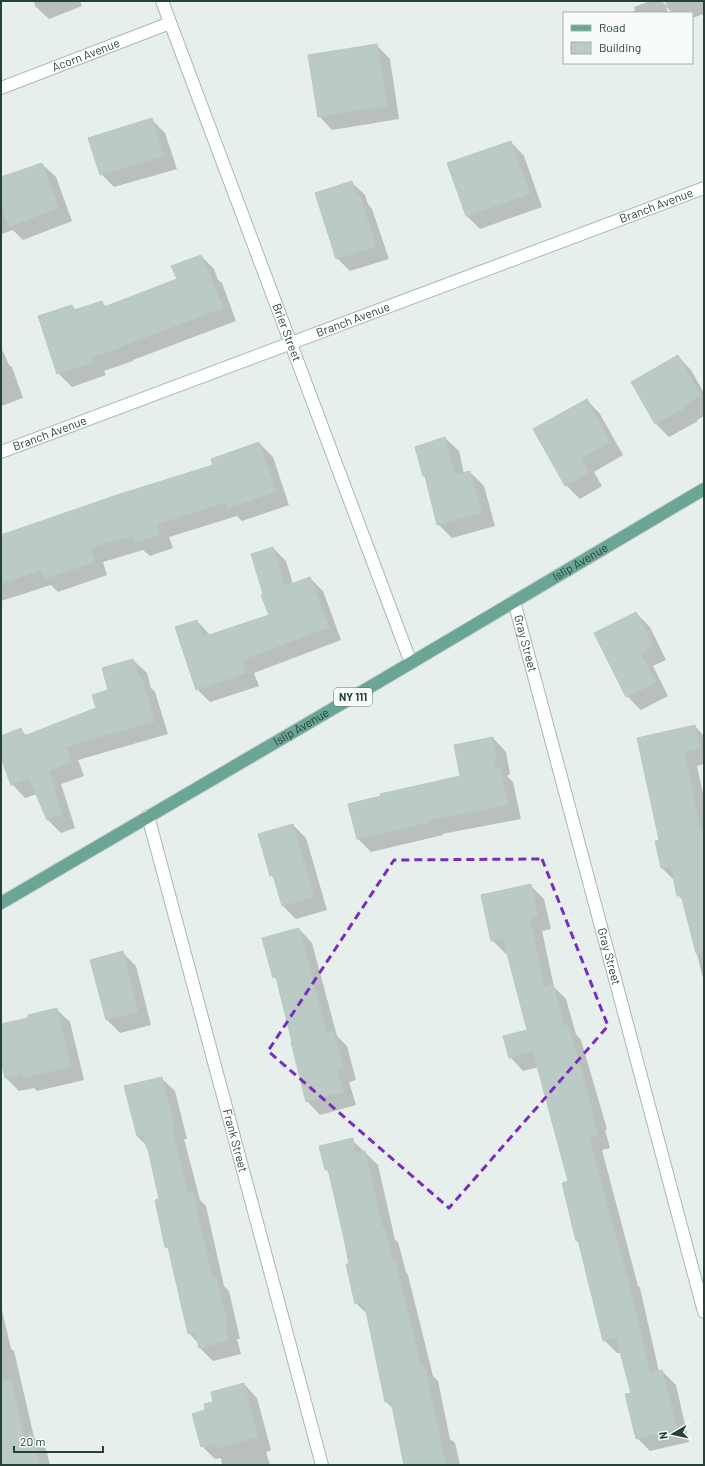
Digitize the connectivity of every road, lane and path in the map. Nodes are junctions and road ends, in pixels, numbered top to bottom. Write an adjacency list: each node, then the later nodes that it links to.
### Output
1 (162, 1): 2 (street, Brier Street)
2 (170, 22): 3 (street, Acorn Avenue); 5 (street, Brier Street)
3 (1, 88)
4 (704, 188): 5 (street, Branch Avenue)
5 (291, 342): 6 (street, Branch Avenue); 9 (street, Brier Street)
6 (1, 452)
7 (704, 490): 8 (main road, Islip Avenue / NY 111)
8 (514, 601): 9 (main road, Islip Avenue / NY 111); 12 (street, Gray Street)
9 (411, 663): 10 (main road, Islip Avenue / NY 111)
10 (148, 816): 11 (main road, Islip Avenue / NY 111); 13 (street, Frank Street)
11 (1, 903)
12 (704, 1312)
13 (322, 1465)

